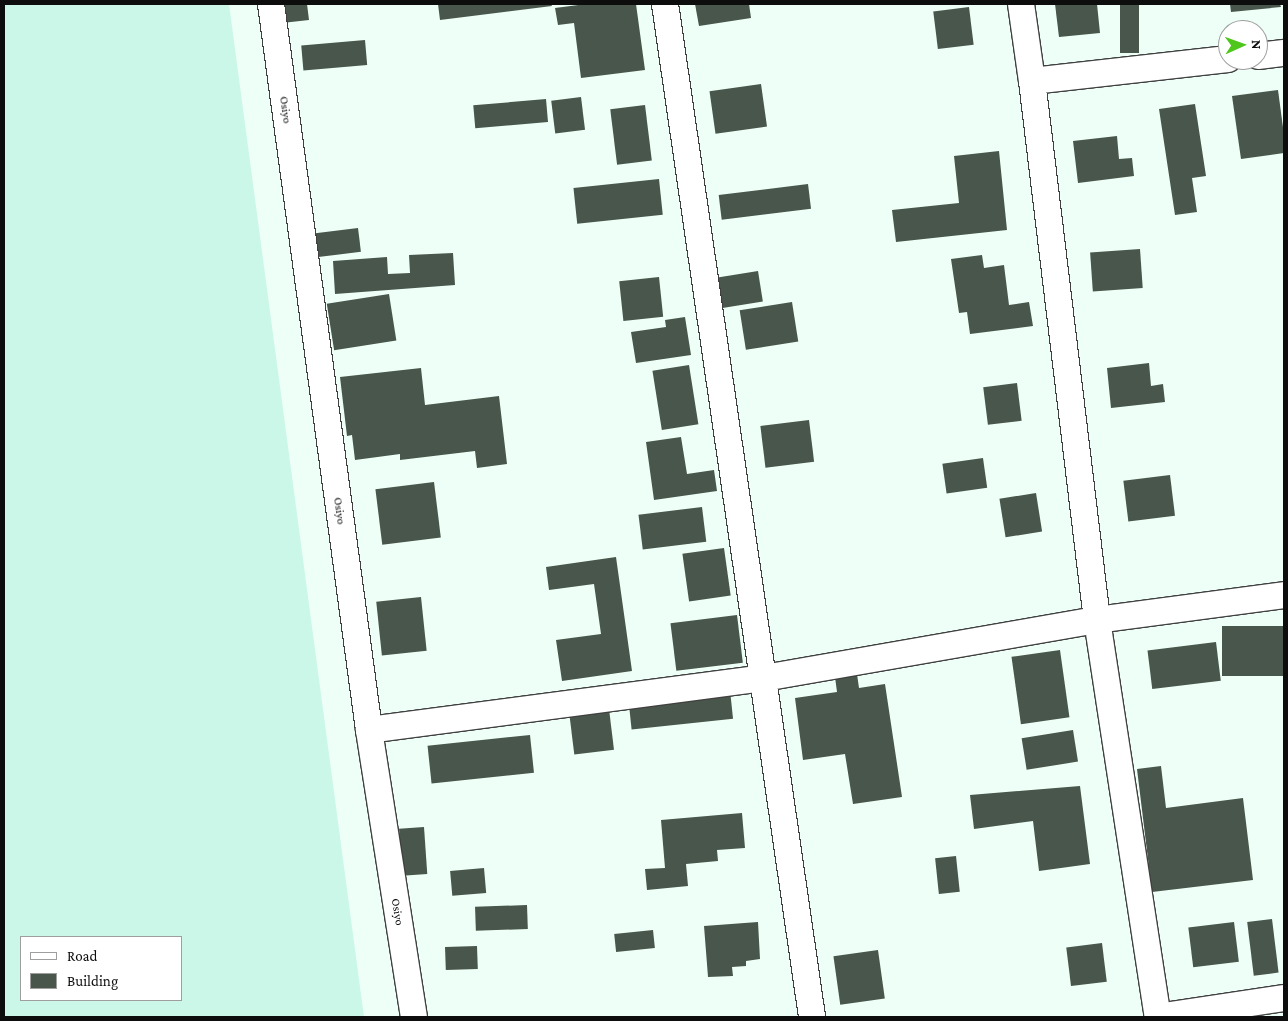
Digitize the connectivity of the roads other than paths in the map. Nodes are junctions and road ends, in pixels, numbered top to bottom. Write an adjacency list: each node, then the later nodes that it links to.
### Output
1 (270, 4): 11 (street, Osiyo)
2 (666, 4): 10 (street)
3 (1021, 4): 7 (street)
4 (1284, 53): 5 (street)
5 (1268, 55)
6 (1218, 60): 7 (street)
7 (1032, 81): 9 (street)
8 (1284, 595): 9 (street)
9 (1096, 620): 10 (street); 15 (street)
10 (764, 678): 11 (street); 14 (street)
11 (369, 730): 13 (street, Osiyo)
12 (1284, 998): 15 (street)
13 (414, 1017)
14 (812, 1017)
15 (1158, 1017)

